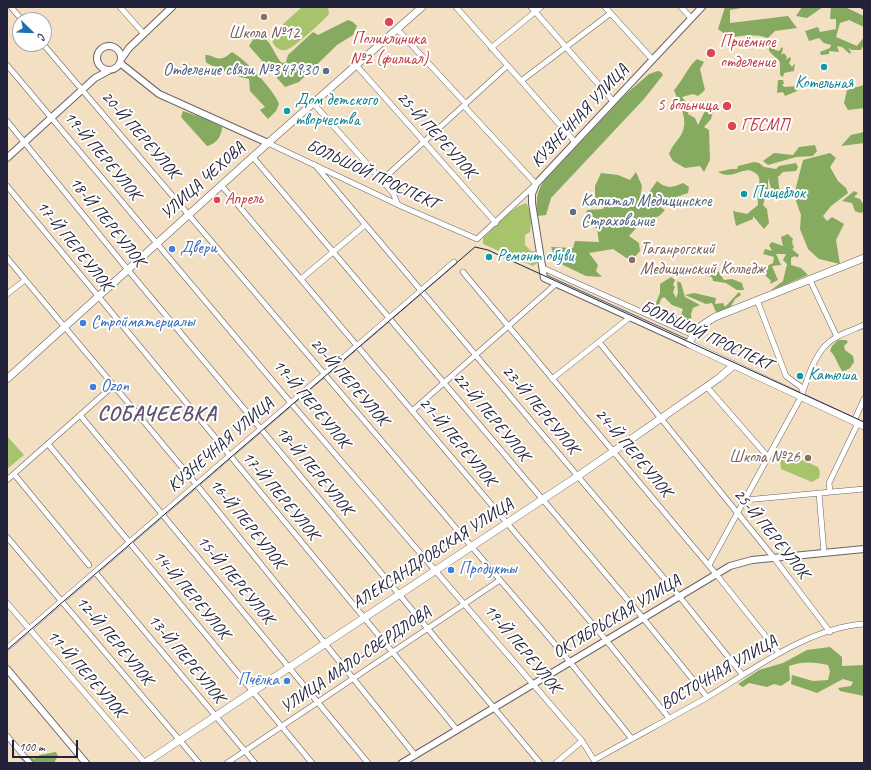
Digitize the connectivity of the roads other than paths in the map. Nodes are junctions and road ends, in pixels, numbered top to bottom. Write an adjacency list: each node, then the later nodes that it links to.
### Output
1 (120, 7): 14 (street)
2 (172, 7): 14 (street)
3 (422, 7): 13 (main road, УЛИЦА ЧЕХОВА)
4 (456, 7): 17 (street)
5 (531, 7): 10 (street)
6 (541, 7): 10 (street)
7 (606, 7): 11 (street)
8 (681, 7): 12 (street)
9 (702, 7): 12 (street, КУЗНЕЧНАЯ УЛИЦА)
10 (535, 12): 15 (street); 17 (street)
11 (611, 13): 15 (street); 20 (street)
12 (691, 18): 20 (street, КУЗНЕЧНАЯ УЛИЦА)
13 (397, 29): 23 (main road, УЛИЦА ЧЕХОВА); 32 (street)
14 (144, 34): 16 (street)
15 (566, 47): 28 (street); 30 (street)
16 (129, 48): 18 (street); 21 (street)
17 (491, 48): 24 (street)
18 (118, 49): 21 (street); 25 (street)
19 (50, 52): 29 (street, 20-Й ПЕРЕУЛОК)
20 (652, 59): 30 (street, КУЗНЕЧНАЯ УЛИЦА)
21 (120, 63): 26 (street); 37 (street, БОЛЬШОЙ ПРОСПЕКТ)
22 (7, 65): 33 (street, 19-Й ПЕРЕУЛОК)
23 (356, 65): 31 (main road, УЛИЦА ЧЕХОВА); 38 (street, 25-Й ПЕРЕУЛОК)
24 (508, 66): 28 (street); 32 (street)
25 (100, 67): 26 (street); 27 (street)
26 (108, 71): 27 (street)
27 (95, 78): 29 (street)
28 (521, 81): 36 (street)
29 (83, 90): 33 (street); 49 (street, 20-Й ПЕРЕУЛОК)
30 (613, 101): 36 (street, КУЗНЕЧНАЯ УЛИЦА)
31 (313, 103): 37 (main road, УЛИЦА ЧЕХОВА); 42 (street)
32 (465, 105): 38 (street); 43 (street)
33 (52, 118): 35 (street); 53 (street, 19-Й ПЕРЕУЛОК)
34 (7, 121): 35 (street, 18-Й ПЕРЕУЛОК)
35 (25, 142): 40 (street); 59 (street, 18-Й ПЕРЕУЛОК)
36 (575, 142): 43 (street, КУЗНЕЧНАЯ УЛИЦА)
37 (268, 143): 39 (main road, УЛИЦА ЧЕХОВА); 41 (street, БОЛЬШОЙ ПРОСПЕКТ)
38 (424, 143): 42 (street); 50 (street, 25-Й ПЕРЕУЛОК)
39 (252, 156): 44 (main road, УЛИЦА ЧЕХОВА); 54 (street, 22-Й ПЕРЕУЛОК)
40 (7, 158)
41 (315, 165): 48 (street, БОЛЬШОЙ ПРОСПЕКТ); 51 (street, 23-Й ПЕРЕУЛОК)
42 (382, 180): 48 (street)
43 (536, 184): 46 (street, КУЗНЕЧНАЯ УЛИЦА); 47 (street, БОЛЬШОЙ ПРОСПЕКТ)
44 (221, 185): 49 (main road, УЛИЦА ЧЕХОВА); 61 (street, 21-Й ПЕРЕУЛОК)
45 (7, 186): 67 (street, 17-Й ПЕРЕУЛОК)
46 (520, 199): 47 (street); 50 (street, КУЗНЕЧНАЯ УЛИЦА)
47 (532, 203): 58 (street, БОЛЬШОЙ ПРОСПЕКТ)
48 (398, 205): 52 (street, БОЛЬШОЙ ПРОСПЕКТ)
49 (189, 214): 53 (main road, УЛИЦА ЧЕХОВА); 81 (street, 20-Й ПЕРЕУЛОК)
50 (496, 223): 52 (street, КУЗНЕЧНАЯ УЛИЦА)
51 (365, 224): 54 (street); 65 (street, 23-Й ПЕРЕУЛОК)
52 (474, 239)
53 (158, 242): 59 (main road, УЛИЦА ЧЕХОВА); 89 (street, 19-Й ПЕРЕУЛОК)
54 (333, 252): 61 (street); 69 (street, 22-Й ПЕРЕУЛОК)
55 (7, 258): 62 (street, 16-Й ПЕРЕУЛОК)
56 (864, 258): 63 (main road)
57 (454, 262): 65 (street, КУЗНЕЧНАЯ УЛИЦА)
58 (543, 268): 64 (street, БОЛЬШОЙ ПРОСПЕКТ); 74 (street, БОЛЬШОЙ ПРОСПЕКТ)
59 (128, 270): 67 (main road, УЛИЦА ЧЕХОВА); 94 (street, 18-Й ПЕРЕУЛОК)
60 (463, 272): 73 (street, 24-Й ПЕРЕУЛОК)
61 (301, 279): 78 (street, 21-Й ПЕРЕУЛОК)
62 (25, 280): 66 (street); 72 (street, 16-Й ПЕРЕУЛОК)
63 (810, 280): 68 (main road); 75 (street)
64 (556, 284): 70 (street, БОЛЬШОЙ ПРОСПЕКТ); 73 (street)
65 (421, 291): 69 (street, КУЗНЕЧНАЯ УЛИЦА); 79 (street, 23-Й ПЕРЕУЛОК)
66 (7, 294)
67 (98, 297): 72 (main road, УЛИЦА ЧЕХОВА); 97 (street, 17-Й ПЕРЕУЛОК)
68 (757, 300): 74 (main road); 87 (street)
69 (390, 318): 78 (street, КУЗНЕЧНАЯ УЛИЦА); 84 (street, 22-Й ПЕРЕУЛОК)
70 (629, 318): 76 (street); 77 (street, БОЛЬШОЙ ПРОСПЕКТ)
71 (864, 325): 75 (street)
72 (65, 326): 82 (main road, УЛИЦА ЧЕХОВА); 85 (street, 16-Й ПЕРЕУЛОК)
73 (508, 326): 79 (street); 83 (street, 24-Й ПЕРЕУЛОК)
74 (693, 335): 77 (main road)
75 (837, 337): 87 (street)
76 (598, 342): 83 (street); 92 (street, 25-Й ПЕРЕУЛОК)
77 (689, 344): 80 (main road, БОЛЬШОЙ ПРОСПЕКТ)
78 (358, 346): 81 (street, КУЗНЕЧНАЯ УЛИЦА); 90 (street, 21-Й ПЕРЕУЛОК)
79 (475, 355): 84 (street); 100 (street, 23-Й ПЕРЕУЛОК)
80 (734, 365): 86 (main road, АЛЕКСАНДРОВСКАЯ УЛИЦА); 87 (main road, БОЛЬШОЙ ПРОСПЕКТ)
81 (324, 375): 89 (street, КУЗНЕЧНАЯ УЛИЦА); 113 (street, 20-Й ПЕРЕУЛОК)
82 (7, 379)
83 (552, 379): 96 (street, 24-Й ПЕРЕУЛОК)
84 (444, 383): 90 (street); 106 (street, 22-Й ПЕРЕУЛОК)
85 (114, 385): 91 (street); 102 (street, 16-Й ПЕРЕУЛОК)
86 (708, 387): 92 (main road, АЛЕКСАНДРОВСКАЯ УЛИЦА); 98 (street)
87 (802, 394): 93 (main road, БОЛЬШОЙ ПРОСПЕКТ); 98 (street)
88 (864, 399): 93 (street)
89 (291, 403): 94 (street, КУЗНЕЧНАЯ УЛИЦА); 119 (street, 19-Й ПЕРЕУЛОК)
90 (412, 411): 110 (street, 21-Й ПЕРЕУЛОК)
91 (80, 415): 95 (street); 109 (street, 15-Й ПЕРЕУЛОК)
92 (661, 419): 96 (main road, АЛЕКСАНДРОВСКАЯ УЛИЦА); 108 (street, 25-Й ПЕРЕУЛОК)
93 (859, 423): 104 (street)
94 (260, 429): 97 (street, КУЗНЕЧНАЯ УЛИЦА); 123 (street, 18-Й ПЕРЕУЛОК)
95 (48, 444): 99 (street); 112 (street, 14-Й ПЕРЕУЛОК)
96 (613, 452): 100 (main road, АЛЕКСАНДРОВСКАЯ УЛИЦА); 118 (street, 24-Й ПЕРЕУЛОК)
97 (230, 456): 102 (street, КУЗНЕЧНАЯ УЛИЦА); 128 (street, 17-Й ПЕРЕУЛОК)
98 (768, 457): 107 (street)
99 (14, 474): 101 (street); 117 (street)
100 (578, 476): 106 (main road, АЛЕКСАНДРОВСКАЯ УЛИЦА); 124 (street, 23-Й ПЕРЕУЛОК)
101 (7, 480)
102 (197, 484): 109 (street, КУЗНЕЧНАЯ УЛИЦА); 135 (street, 16-Й ПЕРЕУЛОК)
103 (864, 489): 104 (street)
104 (830, 492): 105 (street)
105 (819, 493): 107 (street); 115 (street)
106 (542, 499): 110 (main road, АЛЕКСАНДРОВСКАЯ УЛИЦА); 129 (street, 22-Й ПЕРЕУЛОК)
107 (745, 500): 108 (street)
108 (736, 512): 116 (street, 25-Й ПЕРЕУЛОК); 118 (street)
109 (162, 515): 112 (street, КУЗНЕЧНАЯ УЛИЦА); 140 (street, 15-Й ПЕРЕУЛОК)
110 (507, 523): 113 (main road, АЛЕКСАНДРОВСКАЯ УЛИЦА); 134 (street, 21-Й ПЕРЕУЛОК)
111 (7, 537): 125 (street, 12-Й ПЕРЕУЛОК)
112 (130, 543): 120 (street, КУЗНЕЧНАЯ УЛИЦА); 145 (street, 14-Й ПЕРЕУЛОК)
113 (472, 546): 119 (main road, АЛЕКСАНДРОВСКАЯ УЛИЦА); 122 (street, 20-Й ПЕРЕУЛОК)
114 (864, 549): 115 (street, ОКТЯБРЬСКАЯ УЛИЦА)
115 (824, 553): 116 (street, ОКТЯБРЬСКАЯ УЛИЦА)
116 (774, 558): 121 (street, ОКТЯБРЬСКАЯ УЛИЦА); 133 (street, 25-Й ПЕРЕУЛОК)
117 (89, 565)
118 (709, 565): 121 (street, 24-Й ПЕРЕУЛОК)
119 (436, 570): 123 (main road, АЛЕКСАНДРОВСКАЯ УЛИЦА); 127 (street, 19-Й ПЕРЕУЛОК)
120 (95, 572): 125 (street, КУЗНЕЧНАЯ УЛИЦА); 149 (street, 13-Й ПЕРЕУЛОК)
121 (716, 574): 124 (street, ОКТЯБРЬСКАЯ УЛИЦА); 138 (street, 24-Й ПЕРЕУЛОК)
122 (500, 580): 127 (street, УЛИЦА МАЛО-СВЕРДЛОВА); 139 (street, 20-Й ПЕРЕУЛОК)
123 (400, 594): 128 (main road, АЛЕКСАНДРОВСКАЯ УЛИЦА); 131 (street, 18-Й ПЕРЕУЛОК)
124 (679, 596): 129 (street, ОКТЯБРЬСКАЯ УЛИЦА); 142 (street, 23-Й ПЕРЕУЛОК)
125 (62, 601): 132 (street, КУЗНЕЧНАЯ УЛИЦА); 155 (street, 12-Й ПЕРЕУЛОК)
126 (7, 603): 132 (street, 11-Й ПЕРЕУЛОК)
127 (465, 604): 131 (street, УЛИЦА МАЛО-СВЕРДЛОВА); 144 (street, 19-Й ПЕРЕУЛОК)
128 (364, 618): 135 (main road, АЛЕКСАНДРОВСКАЯ УЛИЦА); 137 (street, 17-Й ПЕРЕУЛОК)
129 (643, 618): 134 (street, ОКТЯБРЬСКАЯ УЛИЦА); 146 (street, 22-Й ПЕРЕУЛОК)
130 (864, 624): 133 (street, ВОСТОЧНАЯ УЛИЦА)
131 (428, 628): 137 (street, УЛИЦА МАЛО-СВЕРДЛОВА); 148 (street, 18-Й ПЕРЕУЛОК)
132 (29, 629): 136 (street, КУЗНЕЧНАЯ УЛИЦА); 162 (street, 11-Й ПЕРЕУЛОК)
133 (830, 632): 138 (street, ВОСТОЧНАЯ УЛИЦА)
134 (606, 640): 139 (street, ОКТЯБРЬСКАЯ УЛИЦА); 150 (street, 21-Й ПЕРЕУЛОК)
135 (325, 643): 140 (main road, АЛЕКСАНДРОВСКАЯ УЛИЦА); 143 (street, 16-Й ПЕРЕУЛОК)
136 (7, 648)
137 (392, 652): 143 (street, УЛИЦА МАЛО-СВЕРДЛОВА); 152 (street, 17-Й ПЕРЕУЛОК)
138 (780, 653): 142 (street, ВОСТОЧНАЯ УЛИЦА)
139 (570, 662): 144 (street, ОКТЯБРЬСКАЯ УЛИЦА); 154 (street, 20-Й ПЕРЕУЛОК)
140 (289, 667): 145 (main road, АЛЕКСАНДРОВСКАЯ УЛИЦА); 147 (street, 15-Й ПЕРЕУЛОК)
141 (7, 669): 161 (street)
142 (742, 674): 146 (street, ВОСТОЧНАЯ УЛИЦА)
143 (354, 678): 147 (street, УЛИЦА МАЛО-СВЕРДЛОВА); 158 (street, 16-Й ПЕРЕУЛОК)
144 (533, 684): 148 (street, ОКТЯБРЬСКАЯ УЛИЦА); 156 (street, 19-Й ПЕРЕУЛОК)
145 (253, 691): 149 (main road, АЛЕКСАНДРОВСКАЯ УЛИЦА); 151 (street, 14-Й ПЕРЕУЛОК)
146 (707, 697): 150 (street, ВОСТОЧНАЯ УЛИЦА)
147 (318, 702): 151 (street, УЛИЦА МАЛО-СВЕРДЛОВА); 167 (street, 15-Й ПЕРЕУЛОК)
148 (494, 707): 152 (street, ОКТЯБРЬСКАЯ УЛИЦА); 169 (street, 18-Й ПЕРЕУЛОК)
149 (216, 716): 155 (main road, АЛЕКСАНДРОВСКАЯ УЛИЦА); 157 (street, 13-Й ПЕРЕУЛОК)
150 (669, 718): 154 (street, ВОСТОЧНАЯ УЛИЦА)
151 (282, 726): 157 (street, УЛИЦА МАЛО-СВЕРДЛОВА); 166 (street, 14-Й ПЕРЕУЛОК)
152 (456, 730): 158 (street, ОКТЯБРЬСКАЯ УЛИЦА)
153 (7, 736): 160 (street)
154 (632, 739): 159 (street, ВОСТОЧНАЯ УЛИЦА)
155 (180, 740): 162 (main road, АЛЕКСАНДРОВСКАЯ УЛИЦА); 163 (street, 12-Й ПЕРЕУЛОК)
156 (582, 741): 159 (street, 19-Й ПЕРЕУЛОК); 170 (street)
157 (245, 751): 164 (street, УЛИЦА МАЛО-СВЕРДЛОВА); 165 (street, 13-Й ПЕРЕУЛОК)
158 (415, 755): 168 (street, ОКТЯБРЬСКАЯ УЛИЦА)
159 (594, 760)
160 (30, 763)
161 (86, 763)
162 (145, 763)
163 (200, 763)
164 (227, 763)
165 (254, 763)
166 (312, 763)
167 (368, 763)
168 (402, 763)
169 (540, 763)
170 (556, 763)

